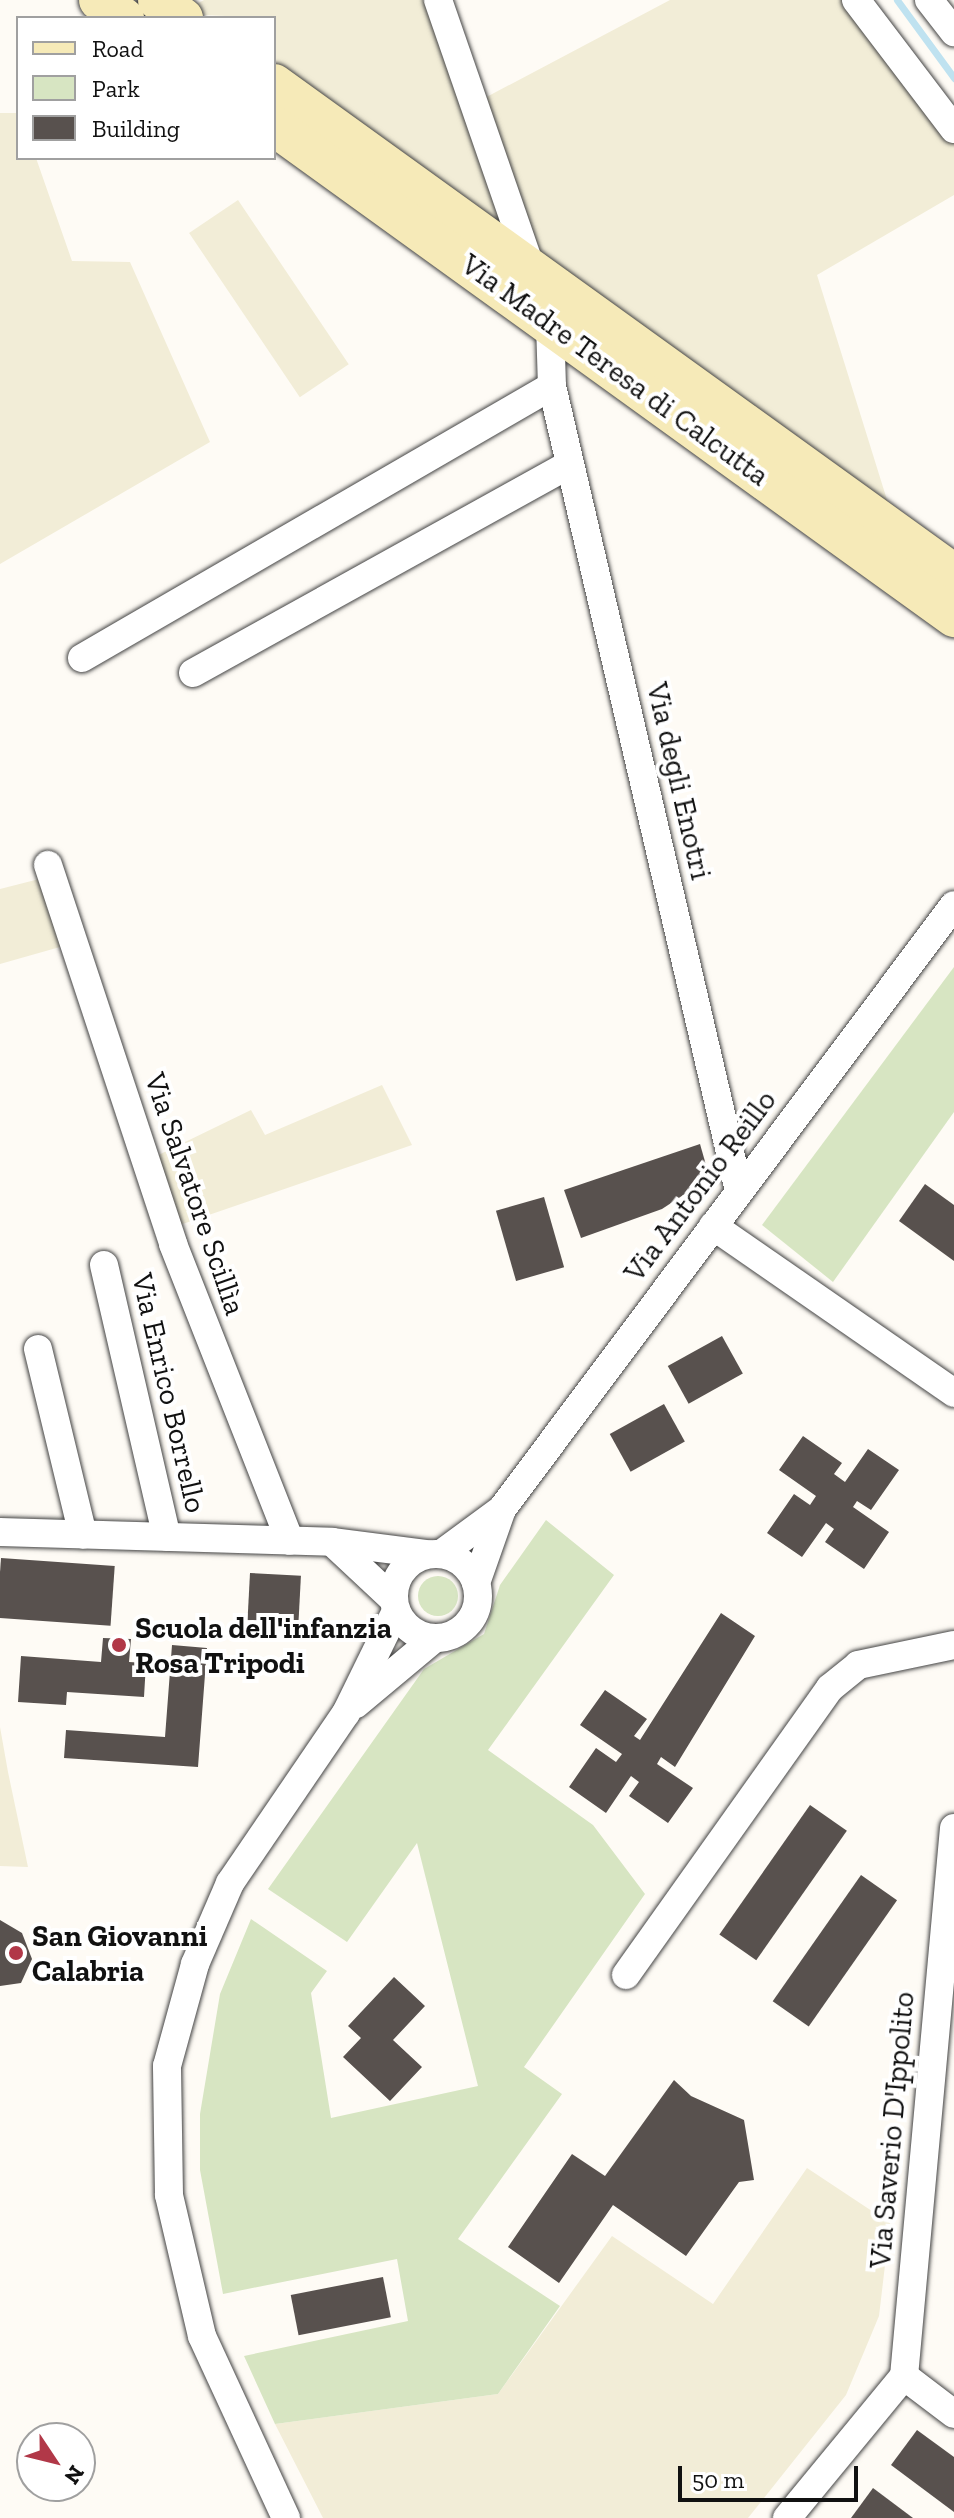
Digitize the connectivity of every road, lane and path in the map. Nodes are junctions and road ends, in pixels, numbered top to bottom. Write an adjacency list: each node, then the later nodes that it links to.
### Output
1 (99, 0): 6 (main road)
2 (158, 0): 7 (main road)
3 (438, 0): 12 (street)
4 (856, 0): 11 (street)
5 (929, 0): 8 (street)
6 (121, 16)
7 (180, 16)
8 (954, 32)
9 (276, 85): 12 (main road, Via Madre Teresa di Calcutta)
10 (276, 127): 13 (main road, Via Madre Teresa di Calcutta)
11 (954, 129)
12 (531, 268): 16 (main road, Via Madre Teresa di Calcutta)
13 (550, 323): 14 (street, Via degli Enotri); 17 (main road, Via Madre Teresa di Calcutta)
14 (552, 386): 15 (street, Via degli Enotri); 18 (street)
15 (570, 464): 19 (street); 22 (street, Via degli Enotri)
16 (954, 574)
17 (954, 617)
18 (82, 658)
19 (193, 673)
20 (48, 865): 31 (street, Via Salvatore Scillìa)
21 (954, 905): 22 (street, Via Antonio Reillo)
22 (739, 1191): 23 (street, Via Antonio Reillo)
23 (713, 1226): 26 (street); 27 (street, Via Antonio Reillo)
24 (104, 1265): 30 (street, Via Enrico Borrello)
25 (38, 1349): 29 (street)
26 (954, 1393)
27 (502, 1509): 33 (street, Via Antonio Reillo); 34 (street, Via Antonio Reillo)
28 (0, 1532): 29 (street)
29 (83, 1535): 30 (street)
30 (167, 1537): 31 (street)
31 (290, 1541): 32 (street)
32 (332, 1542): 33 (street); 35 (street)
33 (434, 1554): 34 (street); 35 (street)
34 (476, 1583): 36 (street)
35 (395, 1605): 36 (street); 38 (street)
36 (435, 1638): 38 (street)
37 (954, 1645): 40 (street)
38 (346, 1713): 43 (street)
39 (954, 1828): 41 (street, Via Saverio D'Ippolito)
40 (626, 1975)
41 (904, 2376): 42 (street); 44 (street)
42 (954, 2414)
43 (286, 2518)
44 (787, 2518)

